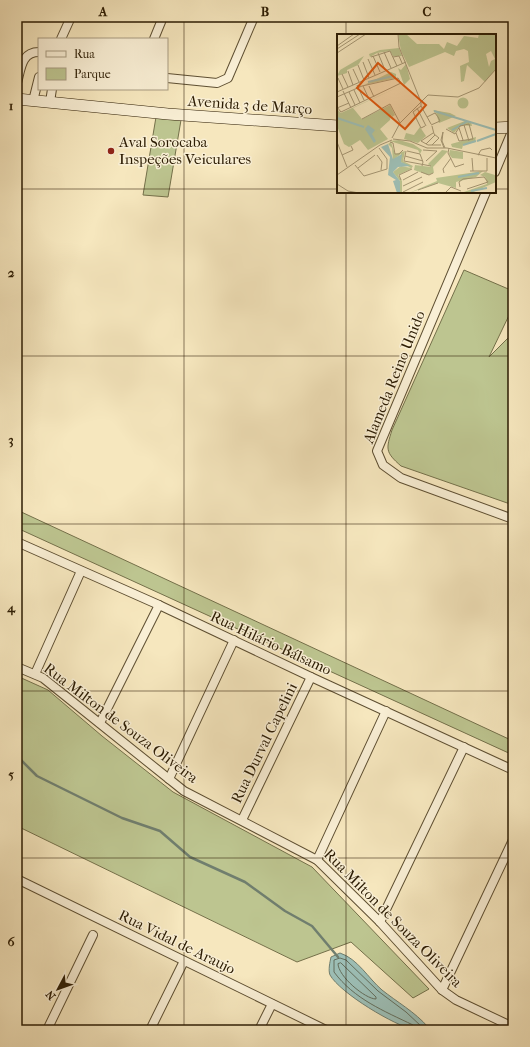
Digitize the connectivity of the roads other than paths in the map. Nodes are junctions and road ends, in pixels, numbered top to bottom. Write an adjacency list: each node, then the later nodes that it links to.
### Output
1 (71, 17): 4 (street)
2 (162, 17): 5 (street)
3 (254, 17): 7 (street)
4 (61, 38)
5 (154, 38)
6 (38, 52): 9 (street)
7 (168, 78)
8 (38, 81): 12 (street)
9 (17, 83)
10 (52, 90): 13 (street)
11 (17, 99): 12 (main road, Avenida 3 de Março)
12 (33, 101): 13 (main road, Avenida 3 de Março)
13 (50, 102): 14 (main road, Avenida 3 de Março)
14 (337, 126)
15 (496, 128): 16 (main road)
16 (513, 128): 17 (street)
17 (496, 170)
18 (486, 193): 19 (street, Alameda Reino Unido)
19 (513, 519)
20 (17, 542): 21 (street, Rua Hilário Bálsamo)
21 (81, 571): 22 (street, Rua Hilário Bálsamo); 25 (street)
22 (159, 605): 23 (street, Rua Hilário Bálsamo); 28 (street)
23 (234, 640): 26 (street, Rua Hilário Bálsamo); 31 (street)
24 (17, 667): 25 (street, Rua Milton de Souza Oliveira)
25 (35, 674): 28 (street, Rua Milton de Souza Oliveira)
26 (311, 678): 27 (street, Rua Hilário Bálsamo); 32 (street, Rua Durval Capelini)
27 (386, 711): 29 (street, Rua Hilário Bálsamo); 34 (street)
28 (100, 723): 31 (street, Rua Milton de Souza Oliveira)
29 (464, 747): 30 (street, Rua Hilário Bálsamo); 36 (street)
30 (513, 770)
31 (169, 779): 32 (street, Rua Milton de Souza Oliveira)
32 (242, 820): 34 (street, Rua Milton de Souza Oliveira)
33 (513, 840): 39 (street)
34 (317, 860): 36 (street, Rua Milton de Souza Oliveira)
35 (17, 879): 38 (street, Rua Vidal de Araujo)
36 (380, 922): 39 (street, Rua Milton de Souza Oliveira)
37 (93, 935): 42 (street)
38 (184, 961): 40 (street, Rua Vidal de Araujo); 43 (street)
39 (442, 990): 41 (street, Rua Milton de Souza Oliveira)
40 (272, 1004): 44 (street); 45 (street, Rua Vidal de Araujo)
41 (513, 1027)
42 (47, 1030)
43 (150, 1030)
44 (259, 1030)
45 (326, 1030)

